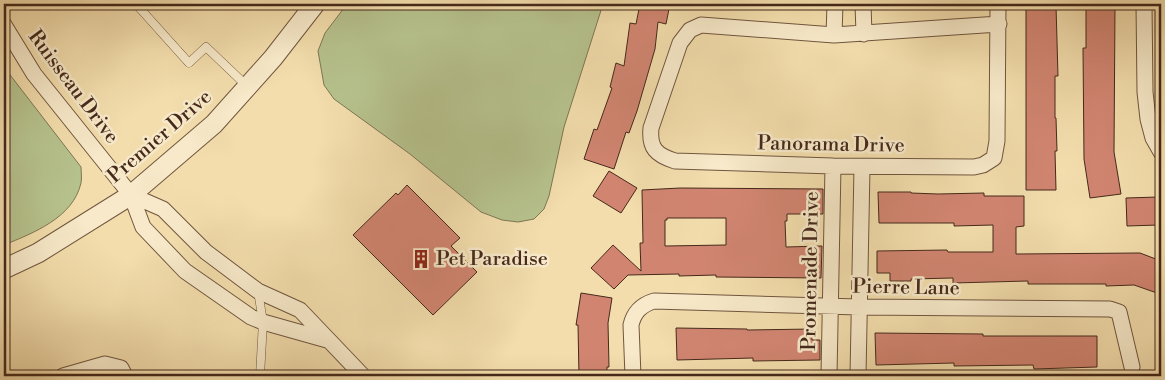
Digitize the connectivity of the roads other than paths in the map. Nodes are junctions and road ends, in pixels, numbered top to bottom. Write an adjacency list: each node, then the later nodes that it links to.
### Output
1 (136, 4): 11 (lane)
2 (315, 4): 11 (street, Premier Drive)
3 (835, 4): 10 (street)
4 (863, 4): 9 (street)
5 (998, 4): 7 (street)
6 (1144, 4): 12 (street)
7 (999, 24): 9 (street); 14 (street, Panorama Drive)
8 (4, 25): 15 (street, Ruisseau Drive)
9 (864, 34): 10 (street)
10 (834, 35): 13 (street, Panorama Drive)
11 (248, 87): 15 (street, Premier Drive)
12 (1161, 152)
13 (832, 166): 14 (street, Panorama Drive); 20 (street, Promenade Drive)
14 (862, 167): 21 (street)
15 (131, 195): 16 (street, Ruisseau Drive); 17 (street, Premier Drive); 18 (street, Ruisseau Drive)
16 (212, 257): 18 (street); 19 (street, Ruisseau Drive)
17 (4, 269)
18 (196, 279): 22 (street, Ruisseau Drive)
19 (258, 291): 22 (lane); 23 (street, Ruisseau Drive)
20 (830, 307): 21 (street, Pierre Lane); 29 (street, Pierre Lane); 30 (street, Promenade Drive)
21 (859, 307): 24 (street, Pierre Lane); 31 (street)
22 (263, 322): 23 (street, Ruisseau Drive); 27 (lane)
23 (327, 340): 28 (street, Ruisseau Drive)
24 (1132, 372)
25 (63, 376): 26 (street)
26 (125, 376)
27 (260, 376)
28 (363, 376)
29 (633, 376)
30 (829, 376)
31 (858, 376)

